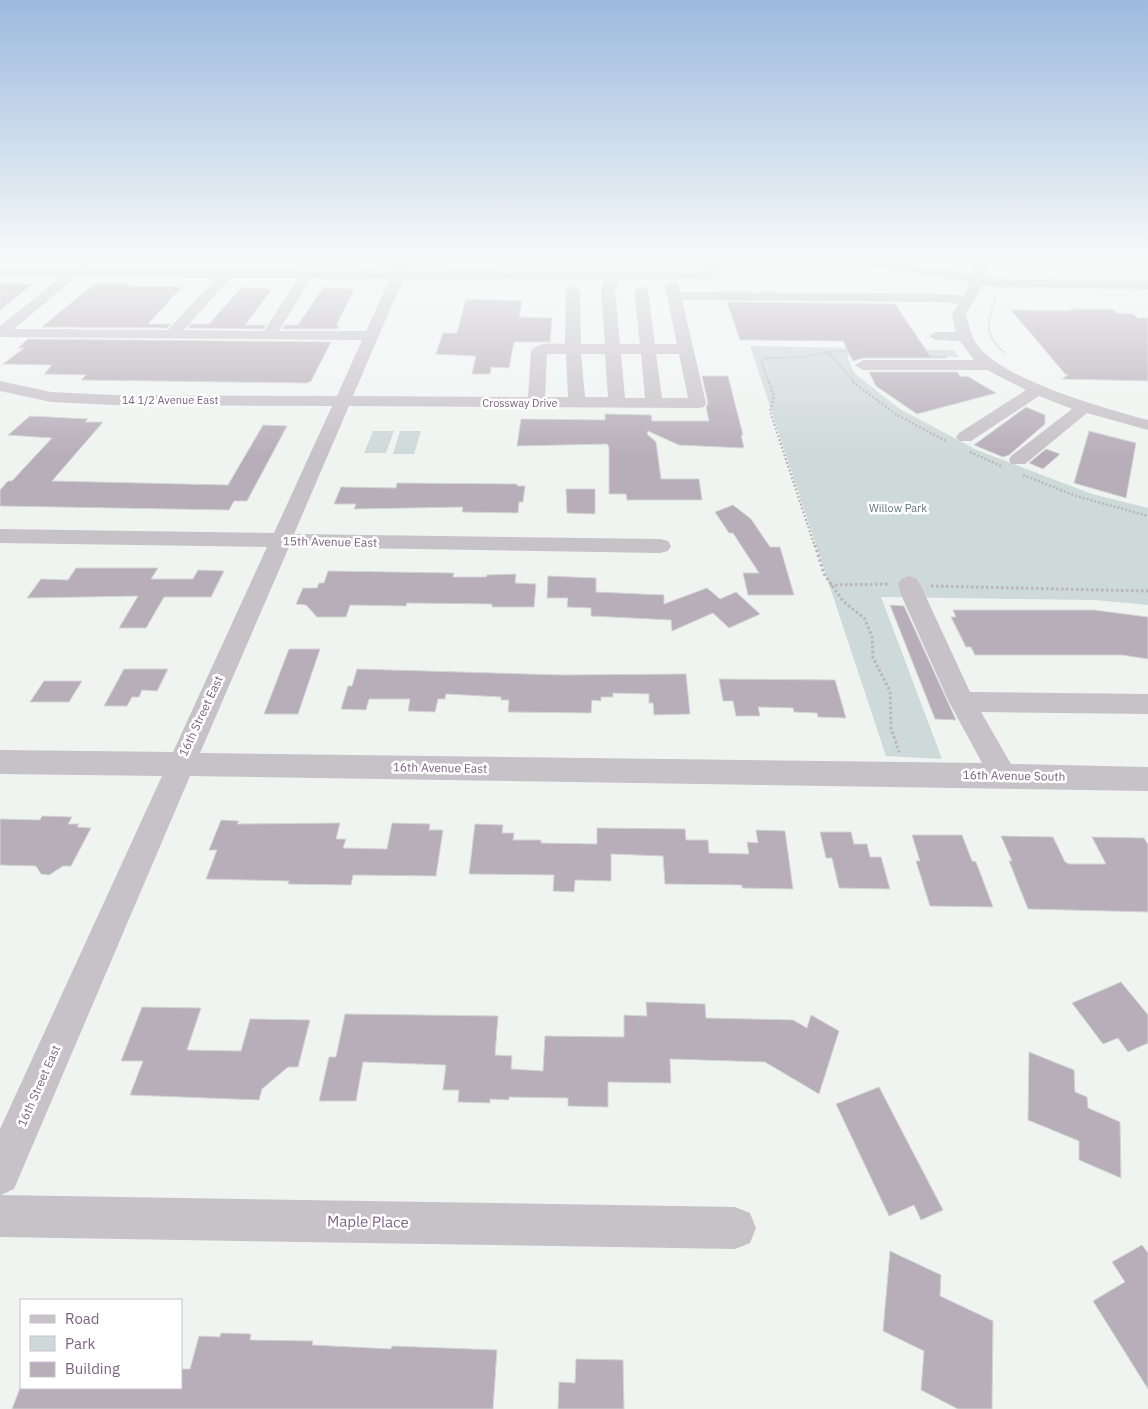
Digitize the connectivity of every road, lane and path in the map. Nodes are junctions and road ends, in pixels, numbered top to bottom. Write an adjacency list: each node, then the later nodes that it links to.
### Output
1 (11, 324): 11 (street)
2 (181, 324): 12 (street)
3 (274, 324): 13 (street)
4 (378, 324): 14 (street, 16th Street East)
5 (573, 324): 17 (street)
6 (611, 324): 18 (street)
7 (645, 324): 19 (street)
8 (680, 324): 20 (street)
9 (961, 324): 16 (street)
10 (988, 324): 22 (path)
11 (0, 333): 12 (street)
12 (172, 334): 13 (street)
13 (269, 335): 14 (street)
14 (373, 336): 27 (street, 16th Street East)
15 (936, 336): 16 (street)
16 (964, 338): 24 (street)
17 (573, 348): 18 (street); 28 (street); 29 (street)
18 (612, 348): 19 (street); 30 (street)
19 (648, 348): 20 (street); 31 (street)
20 (686, 348): 31 (street, Crossway Drive)
21 (828, 352): 40 (path)
22 (1010, 356)
23 (863, 365): 24 (street)
24 (990, 366): 26 (street)
25 (0, 386): 27 (street, 14 1/2 Avenue East)
26 (1037, 390): 32 (street); 34 (street)
27 (342, 402): 28 (street, Crossway Drive); 37 (street, 16th Street East)
28 (536, 403): 29 (street, Crossway Drive)
29 (577, 403): 30 (street, Crossway Drive)
30 (617, 403): 31 (street, Crossway Drive)
31 (654, 403)
32 (1083, 408): 33 (street); 35 (street)
33 (1148, 425)
34 (965, 437)
35 (1018, 460)
36 (0, 536): 37 (street, 15th Avenue East)
37 (281, 541): 38 (street, 15th Avenue East); 45 (street, 16th Street East)
38 (660, 546)
39 (909, 584): 40 (path); 41 (path); 42 (street)
40 (830, 585): 47 (path)
41 (1148, 591)
42 (962, 702): 43 (street); 48 (street)
43 (1148, 704)
44 (0, 762): 45 (street, 16th Avenue East)
45 (179, 765): 46 (street, 16th Avenue East); 50 (street, 16th Street East)
46 (880, 774): 47 (street, 16th Avenue South)
47 (907, 774): 48 (street, 16th Avenue South)
48 (1004, 776): 49 (street, 16th Avenue South)
49 (1148, 779)
50 (0, 1175)
51 (0, 1216): 52 (street, Maple Place)
52 (735, 1228)

